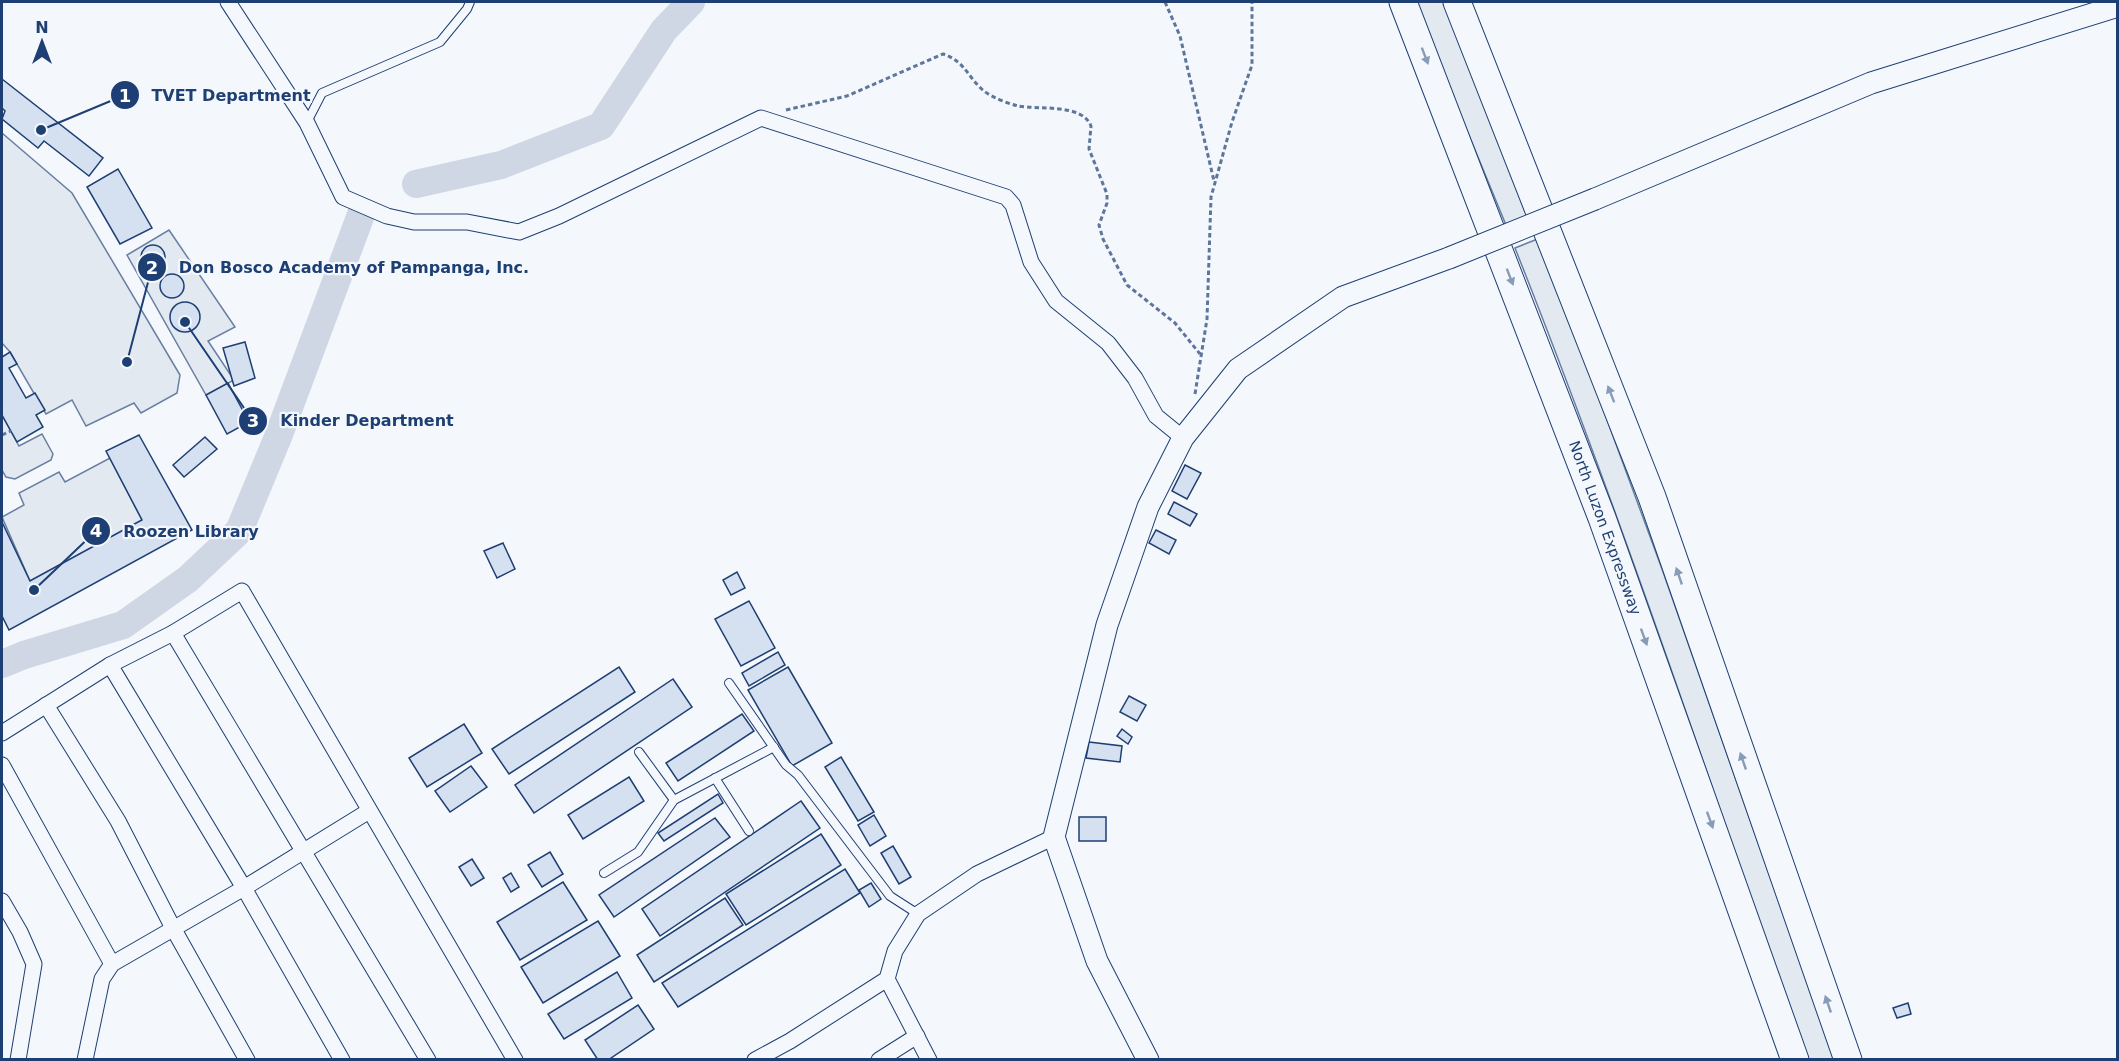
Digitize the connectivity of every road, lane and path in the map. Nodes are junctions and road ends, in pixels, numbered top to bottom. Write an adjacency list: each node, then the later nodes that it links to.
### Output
1 (228, 2): 9 (street)
2 (470, 2): 9 (lane)
3 (1165, 2): 10 (path)
4 (1252, 2): 10 (path)
5 (1403, 2): 48 (highway, North Luzon Expressway, one-way to 48)
6 (1457, 2): 49 (highway, one-way to 6)
7 (2118, 6): 12 (street, bridge)
8 (761, 118): 9 (street); 11 (path); 15 (street)
9 (306, 123)
10 (1214, 183): 11 (path)
11 (1200, 354): 12 (path)
12 (1200, 416): 15 (street)
13 (11, 431): 14 (path)
14 (2, 435)
15 (1183, 438): 28 (street)
16 (173, 633): 17 (street); 26 (street); 29 (street)
17 (110, 665): 19 (street); 31 (street)
18 (729, 683): 21 (lane)
19 (46, 705): 20 (street); 34 (street)
20 (2, 733)
21 (774, 747): 24 (lane); 33 (lane)
22 (639, 752): 25 (lane)
23 (2, 765): 35 (street)
24 (716, 778): 25 (lane); 27 (lane)
25 (674, 800): 30 (lane)
26 (369, 811): 29 (street); 43 (street)
27 (749, 831)
28 (1054, 837): 33 (street); 47 (street)
29 (304, 852): 31 (street); 42 (street)
30 (604, 873)
31 (244, 888): 34 (street); 41 (street)
32 (2, 901): 38 (street)
33 (918, 914): 36 (street)
34 (173, 928): 35 (street); 40 (street)
35 (112, 964): 39 (street)
36 (887, 979): 37 (street); 44 (street)
37 (917, 1036): 45 (street); 46 (street)
38 (18, 1059)
39 (85, 1059)
40 (247, 1059)
41 (342, 1059)
42 (428, 1059)
43 (515, 1059)
44 (755, 1059)
45 (879, 1059)
46 (929, 1059)
47 (1148, 1059)
48 (1795, 1059)
49 (1848, 1059)

